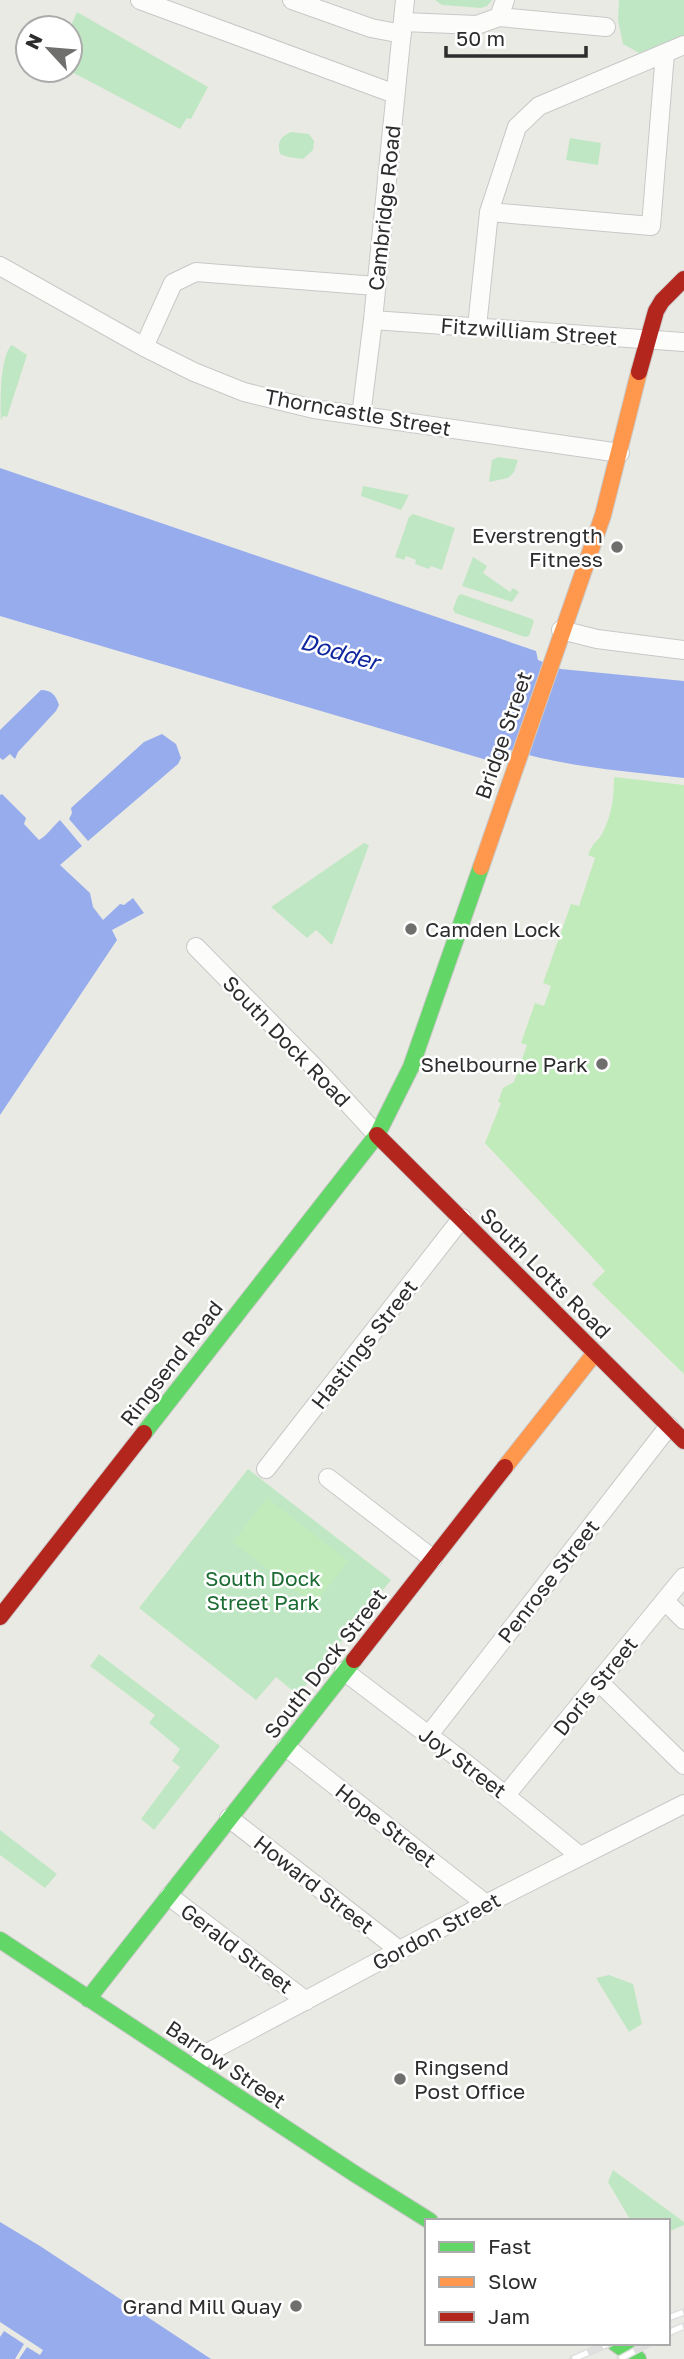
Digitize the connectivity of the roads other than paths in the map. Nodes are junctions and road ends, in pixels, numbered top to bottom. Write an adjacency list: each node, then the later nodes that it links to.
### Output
1 (140, 0): 9 (street)
2 (292, 0): 6 (street)
3 (405, 0): 6 (street, Cambridge Road)
4 (502, 8): 5 (street); 6 (street)
5 (607, 26)
6 (402, 28): 9 (street, Cambridge Road)
7 (684, 44): 8 (street)
8 (665, 52): 10 (street); 10 (street)
9 (395, 94): 13 (street, Cambridge Road)
10 (489, 212): 15 (street)
11 (0, 266): 18 (street, Thorncastle Street)
12 (684, 279): 16 (street, Bridge Street)
13 (376, 285): 14 (street, Cambridge Road); 18 (street)
14 (373, 320): 15 (street, Fitzwilliam Street); 19 (street, Cambridge Road)
15 (477, 327): 16 (street, Fitzwilliam Street)
16 (646, 341): 17 (street, Fitzwilliam Street); 20 (street, Bridge Street)
17 (684, 342)
18 (144, 347): 19 (street, Thorncastle Street)
19 (361, 416): 20 (street, Thorncastle Street)
20 (620, 453): 21 (street, Bridge Street)
21 (561, 630): 22 (street); 24 (street, Bridge Street)
22 (684, 650)
23 (196, 947): 24 (street, South Dock Road)
24 (377, 1135): 25 (street, South Lotts Road); 34 (street, Ringsend Road)
25 (462, 1218): 26 (street, South Lotts Road); 29 (street, Hastings Street)
26 (594, 1353): 27 (street, South Lotts Road); 31 (street, South Dock Street)
27 (668, 1426): 28 (street, South Lotts Road); 38 (street, Penrose Street)
28 (684, 1441)
29 (266, 1469)
30 (328, 1478): 31 (street)
31 (433, 1559): 36 (street, South Dock Street)
32 (684, 1577): 33 (street, Doris Street)
33 (665, 1601): 35 (street); 37 (street, Doris Street)
34 (0, 1617)
35 (684, 1620)
36 (344, 1671): 38 (street, Joy Street); 39 (street, South Dock Street)
37 (599, 1682): 40 (street); 41 (street, Doris Street)
38 (428, 1736): 41 (street, Joy Street)
39 (286, 1747): 43 (street, South Dock Street); 46 (street, Hope Street)
40 (684, 1765)
41 (506, 1796): 44 (street, Joy Street)
42 (684, 1804): 44 (street, Gordon Street)
43 (229, 1818): 45 (street, South Dock Street); 48 (street, Howard Street)
44 (580, 1856): 46 (street, Gordon Street)
45 (169, 1896): 49 (street, South Dock Street); 50 (street, Gerald Street)
46 (486, 1904): 48 (street, Gordon Street)
47 (0, 1940): 49 (street, Barrow Street)
48 (399, 1950): 50 (street, Gordon Street)
49 (88, 1998): 51 (street, Barrow Street)
50 (306, 2001): 51 (street, Gordon Street)
51 (194, 2067): 52 (street, Barrow Street)
52 (427, 2219)
53 (618, 2345): 54 (street)
54 (638, 2359)

